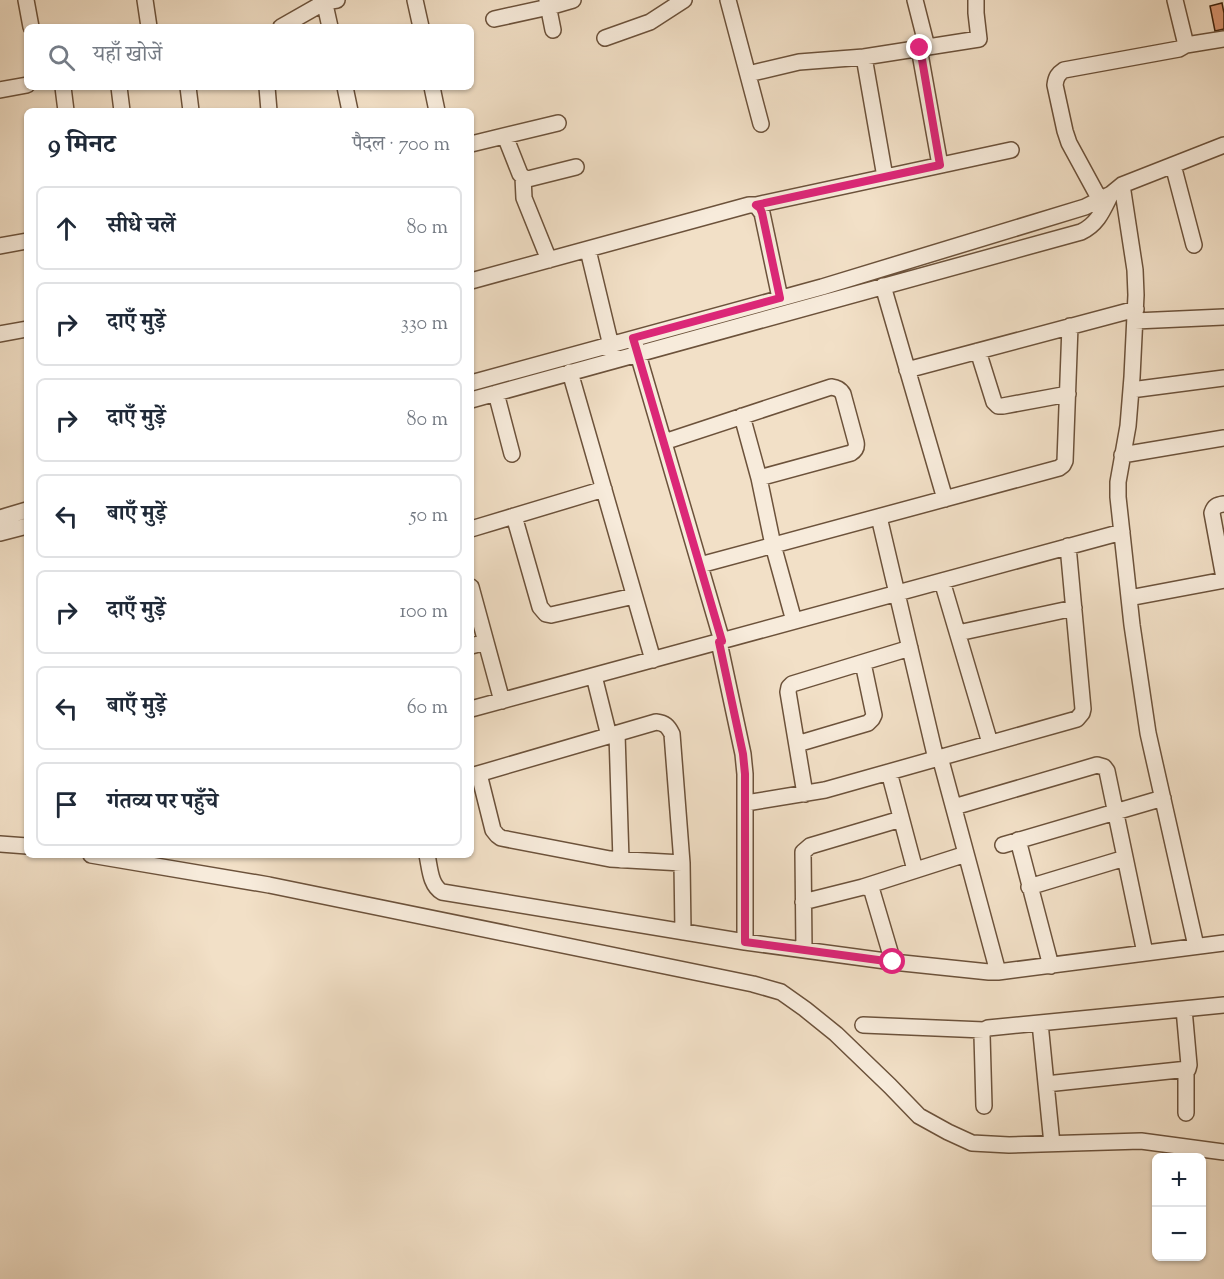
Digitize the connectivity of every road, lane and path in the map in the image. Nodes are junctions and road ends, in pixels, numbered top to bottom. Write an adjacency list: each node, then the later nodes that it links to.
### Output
1 (26, 0): 13 (street)
2 (145, 0): 14 (street)
3 (415, 0): 17 (street)
4 (573, 0): 11 (street)
5 (684, 0): 19 (street)
6 (728, 0): 24 (street)
7 (915, 0): 22 (street)
8 (976, 0): 22 (street)
9 (1175, 0): 21 (street)
10 (328, 1): 15 (street); 16 (street)
11 (548, 4): 12 (street); 18 (street)
12 (494, 19)
13 (30, 24)
14 (149, 24)
15 (286, 24)
16 (330, 24)
17 (420, 24)
18 (553, 30)
19 (605, 38)
20 (1224, 39): 21 (street)
21 (1186, 45): 50 (street)
22 (923, 48): 23 (street); 45 (street)
23 (864, 57): 24 (street); 49 (street)
24 (748, 74): 40 (street)
25 (24, 86): 26 (street)
26 (0, 90)
27 (63, 90): 33 (street)
28 (120, 90): 34 (street)
29 (188, 90): 35 (street)
30 (267, 90): 36 (street)
31 (346, 90): 37 (street)
32 (433, 90): 38 (street)
33 (66, 108)
34 (122, 108)
35 (191, 108)
36 (269, 108)
37 (349, 108)
38 (436, 108)
39 (558, 123): 41 (street)
40 (761, 124)
41 (505, 135): 42 (street); 48 (street)
42 (474, 143)
43 (1224, 146): 46 (street)
44 (1011, 150): 45 (street)
45 (940, 165): 49 (street)
46 (1173, 165): 50 (street); 53 (street)
47 (576, 167): 48 (street)
48 (524, 177): 56 (street)
49 (885, 177): 51 (street)
50 (1111, 193): 58 (street); 59 (street); 60 (street)
51 (756, 205): 55 (street); 59 (street)
52 (24, 242): 54 (street)
53 (1194, 245)
54 (0, 246)
55 (588, 250): 56 (street); 67 (street)
56 (549, 260): 57 (street)
57 (474, 280)
58 (883, 286): 65 (street); 68 (street)
59 (780, 298): 65 (street)
60 (1135, 315): 61 (street); 62 (street); 72 (street)
61 (1224, 317)
62 (1071, 326): 66 (street); 74 (street)
63 (24, 330): 64 (street)
64 (0, 334)
65 (636, 346): 67 (street); 78 (street)
66 (978, 351): 68 (street); 74 (street)
67 (613, 352): 69 (street); 71 (street)
68 (907, 370): 83 (street)
69 (570, 372): 73 (street); 82 (street)
70 (1224, 378): 72 (street)
71 (474, 382)
72 (1131, 390): 80 (street)
73 (496, 393): 75 (street); 79 (street)
74 (1068, 394): 83 (street)
75 (474, 399)
76 (742, 416): 78 (street); 81 (street); 81 (street)
77 (1224, 438): 80 (street)
78 (664, 442): 95 (street)
79 (512, 454)
80 (1122, 455): 91 (street)
81 (759, 478): 93 (street)
82 (604, 489): 86 (street); 99 (street)
83 (945, 499): 87 (street)
84 (1224, 504): 96 (street)
85 (24, 511): 88 (street)
86 (514, 516): 90 (street); 99 (street)
87 (879, 517): 93 (street); 98 (street)
88 (0, 518)
89 (24, 527): 92 (street)
90 (474, 528)
91 (1122, 532): 94 (street); 100 (street)
92 (0, 533)
93 (773, 546): 95 (street); 103 (street)
94 (1068, 546): 97 (street); 101 (street)
95 (700, 565): 105 (street)
96 (1224, 579): 100 (street)
97 (942, 581): 98 (street); 104 (street)
98 (896, 593): 103 (street); 107 (street)
99 (634, 596): 108 (street)
100 (1129, 598): 120 (street)
101 (1074, 608): 104 (street); 114 (street)
102 (474, 611): 106 (street)
103 (794, 621): 105 (street)
104 (958, 633): 114 (street)
105 (721, 641): 108 (street); 121 (street)
106 (478, 644): 111 (street)
107 (910, 648): 109 (street); 116 (street)
108 (653, 660): 110 (street)
109 (862, 663): 115 (street); 115 (street)
110 (594, 676): 111 (street); 113 (street)
111 (502, 701): 112 (street)
112 (474, 709)
113 (613, 735): 118 (street); 131 (street); 132 (street)
114 (990, 743): 116 (street)
115 (797, 744): 119 (street)
116 (938, 758): 117 (street); 122 (street)
117 (889, 772): 119 (street); 124 (street)
118 (475, 775): 131 (street)
119 (805, 794): 121 (street)
120 (1163, 798): 123 (street); 140 (street)
121 (746, 803): 138 (street)
122 (954, 807): 123 (street); 127 (street)
123 (1115, 812): 130 (street); 135 (street)
124 (901, 819): 133 (street); 136 (street)
125 (0, 844): 126 (street)
126 (24, 846)
127 (966, 854): 133 (street); 145 (street)
128 (109, 858): 155 (street)
129 (429, 858): 137 (street)
130 (1125, 858): 135 (street); 142 (street)
131 (621, 860): 132 (street)
132 (682, 863): 137 (street)
133 (915, 870): 134 (street)
134 (863, 887): 136 (street); 143 (street)
135 (1029, 887): 144 (street)
136 (803, 902): 141 (street)
137 (683, 932): 138 (street)
138 (745, 942): 141 (street)
139 (1224, 943): 140 (street)
140 (1196, 946): 142 (street)
141 (804, 950): 143 (street)
142 (1145, 953): 144 (street)
143 (893, 962): 145 (street)
144 (1051, 966): 145 (street)
145 (998, 972)
146 (1224, 1005): 147 (street)
147 (1184, 1009): 148 (street); 151 (street)
148 (1040, 1023): 150 (street); 152 (street)
149 (863, 1025): 150 (street)
150 (984, 1030): 153 (street)
151 (1188, 1070): 152 (street); 154 (street)
152 (1046, 1084): 155 (street)
153 (984, 1106)
154 (1186, 1113)
155 (1052, 1144): 156 (street)
156 (1224, 1152)

